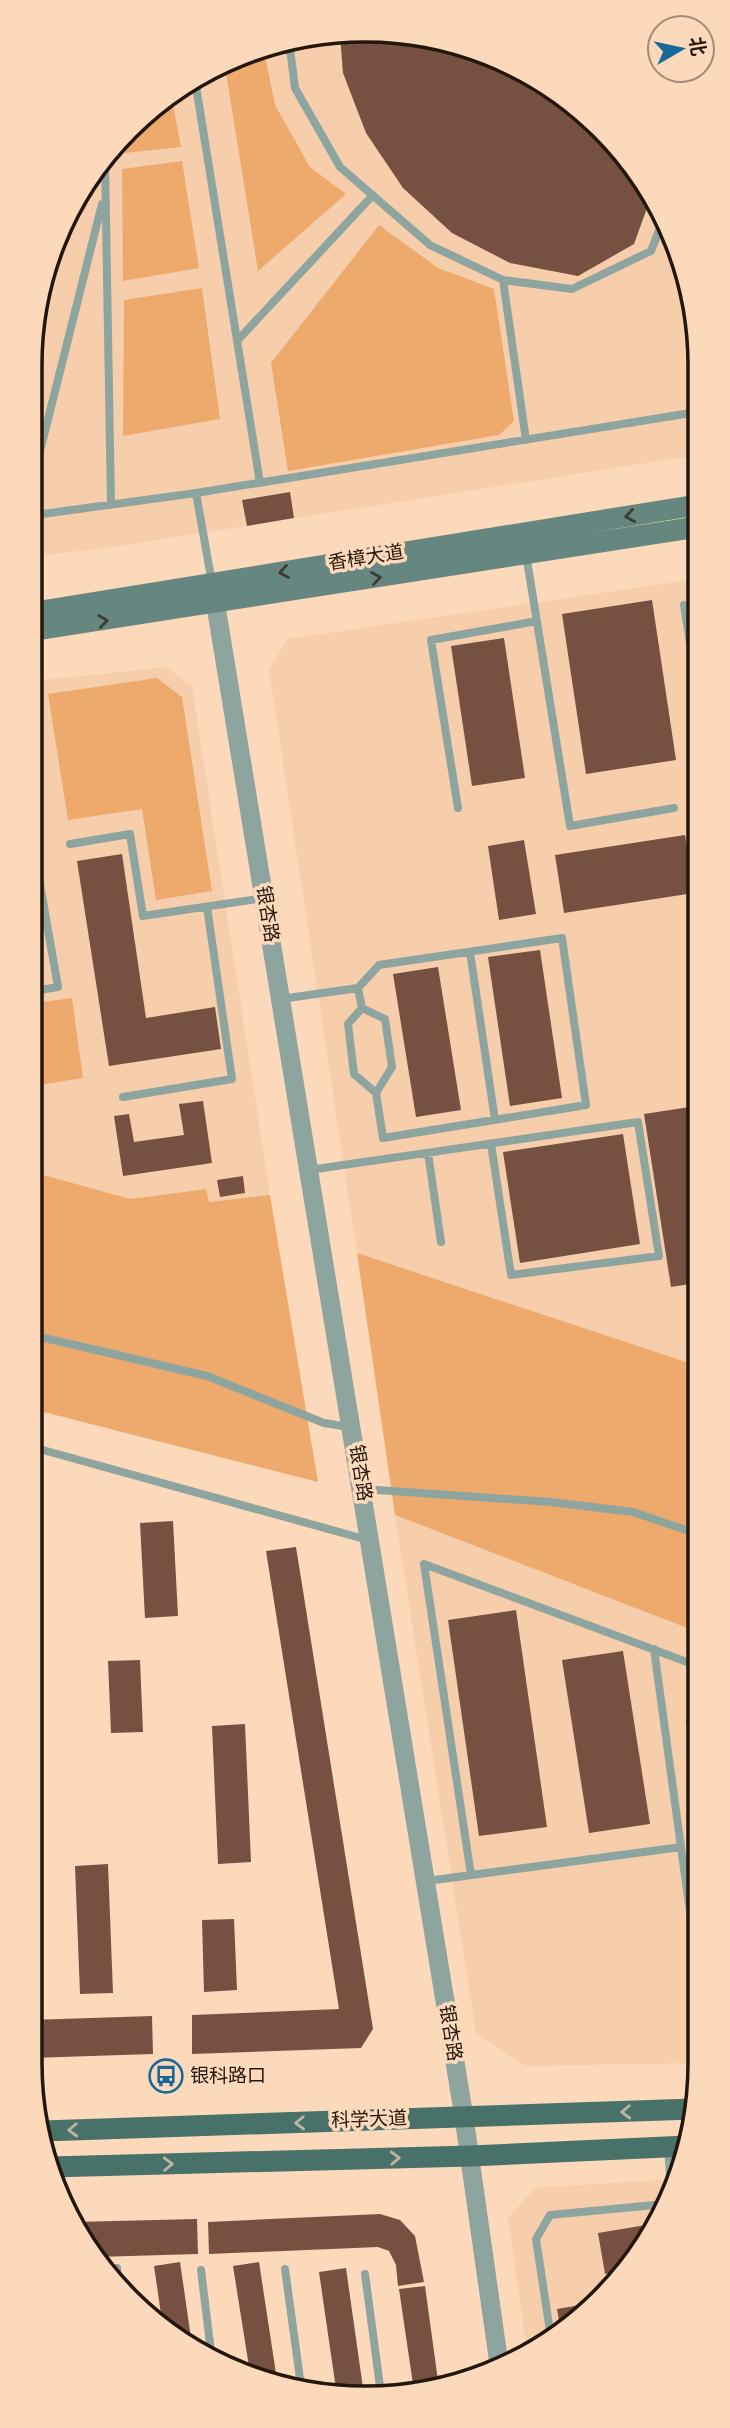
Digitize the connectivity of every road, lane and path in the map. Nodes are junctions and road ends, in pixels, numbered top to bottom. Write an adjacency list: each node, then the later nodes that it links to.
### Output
1 (290, 51): 5 (lane)
2 (197, 90): 8 (lane)
3 (105, 173): 4 (lane)
4 (106, 191): 11 (lane); 14 (lane)
5 (373, 195): 7 (lane); 8 (lane)
6 (659, 231): 7 (lane)
7 (503, 280): 10 (lane)
8 (237, 341): 12 (lane)
9 (688, 413): 10 (lane)
10 (526, 440): 12 (lane)
11 (42, 443)
12 (260, 483): 13 (lane)
13 (196, 493): 14 (lane); 19 (lane)
14 (111, 505): 16 (lane)
15 (688, 507): 19 (main road, 香樟大道, one-way to 19)
16 (42, 514)
17 (688, 528): 18 (main road, 香樟大道)
18 (526, 554): 19 (main road, 香樟大道, one-way to 18); 22 (lane)
19 (214, 594): 21 (main road, 香樟大道); 23 (main road, 香樟大道, one-way to 19); 29 (street, 银杏路)
20 (684, 605): 24 (lane)
21 (42, 611)
22 (537, 621): 25 (lane); 26 (lane)
23 (42, 629)
24 (688, 631)
25 (458, 808)
26 (674, 808)
27 (69, 844): 30 (lane)
28 (42, 896): 33 (lane)
29 (264, 898): 30 (lane); 34 (street, 银杏路)
30 (207, 906): 37 (lane)
31 (470, 952): 32 (lane); 38 (lane); 38 (lane)
32 (358, 988): 34 (lane); 35 (lane)
33 (42, 990)
34 (281, 999): 41 (street, 银杏路)
35 (362, 1008): 36 (lane); 36 (lane)
36 (376, 1093): 38 (lane)
37 (123, 1097)
38 (495, 1120)
39 (491, 1144): 39 (lane); 40 (lane)
40 (428, 1153): 41 (lane); 42 (lane)
41 (309, 1170): 44 (street, 银杏路)
42 (441, 1242)
43 (42, 1337): 44 (lane)
44 (352, 1427): 46 (street, 银杏路)
45 (42, 1450): 48 (lane)
46 (362, 1489): 47 (lane); 48 (street, 银杏路)
47 (688, 1531)
48 (371, 1540): 53 (street, 银杏路)
49 (654, 1650): 50 (lane); 51 (lane); 52 (lane)
50 (688, 1662)
51 (681, 1847): 52 (lane); 54 (lane)
52 (471, 1875): 53 (lane)
53 (426, 1881): 56 (street, 银杏路)
54 (688, 1897)
55 (684, 2109): 56 (main road, 科学大道, one-way to 56)
56 (464, 2118): 57 (main road, 科学大道, one-way to 57); 59 (street, 银杏路)
57 (49, 2131)
58 (677, 2147): 59 (main road, 科学大道)
59 (470, 2156): 60 (main road, 科学大道, one-way to 59); 67 (street, 银杏路)
60 (59, 2167)
61 (655, 2205): 65 (lane)
62 (285, 2269): 68 (lane)
63 (201, 2270): 66 (lane)
64 (365, 2274): 69 (lane)
65 (549, 2328)
66 (210, 2347)
67 (498, 2357)
68 (300, 2380)
69 (380, 2385)

